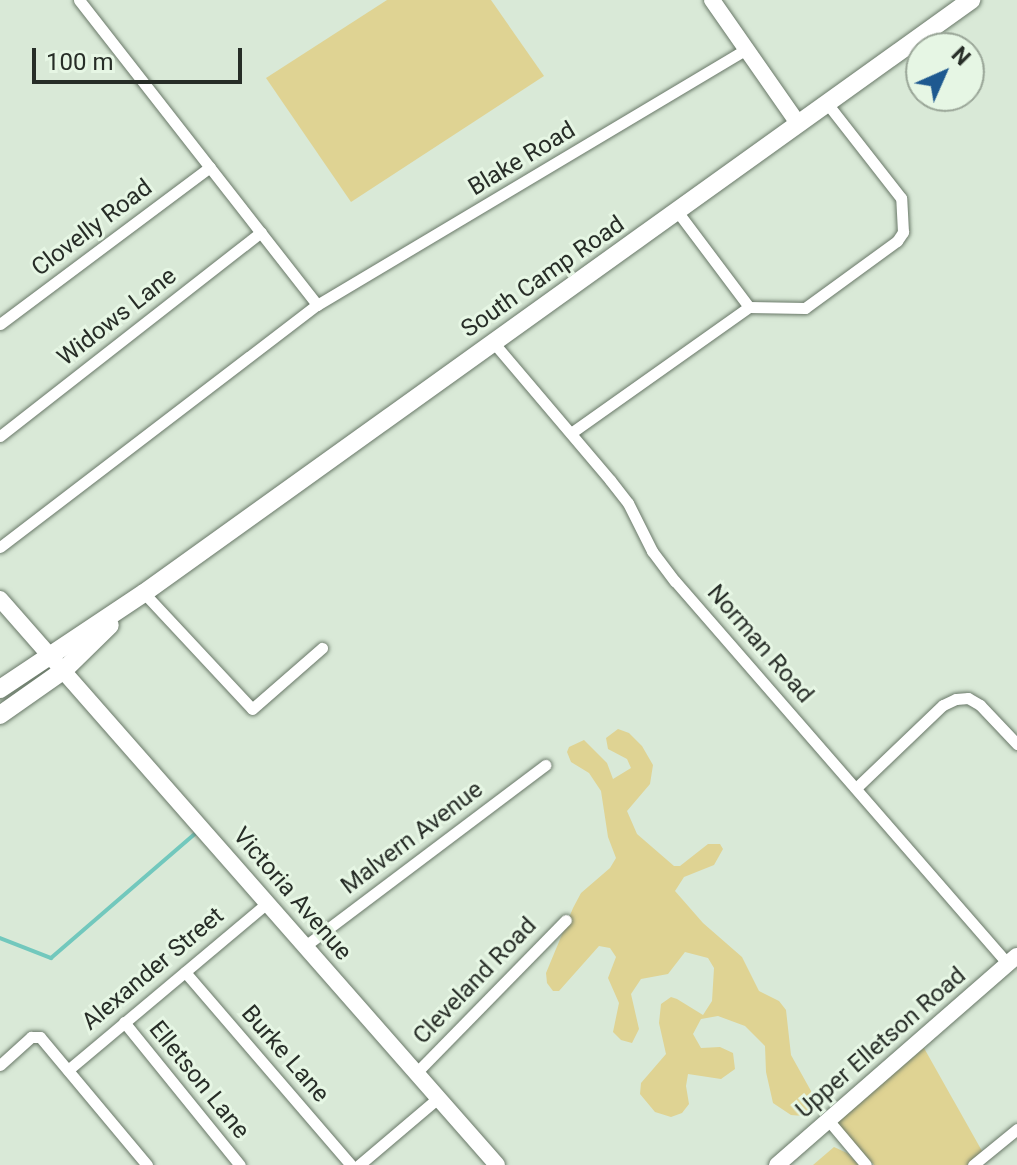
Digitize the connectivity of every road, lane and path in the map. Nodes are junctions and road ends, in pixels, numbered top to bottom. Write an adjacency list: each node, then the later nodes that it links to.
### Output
1 (712, 0): 4 (main road)
2 (971, 0): 5 (main road, South Camp Road)
3 (85, 2): 7 (street)
4 (746, 49): 6 (main road); 10 (street, Blake Road)
5 (826, 102): 6 (main road, South Camp Road); 11 (street)
6 (797, 122): 8 (main road, South Camp Road)
7 (210, 167): 9 (street); 12 (street, Clovelly Road)
8 (677, 211): 11 (street); 13 (main road, South Camp Road)
9 (261, 232): 10 (street); 15 (street, Widows Lane)
10 (317, 305): 16 (street, Blake Road)
11 (749, 307): 14 (street)
12 (0, 324)
13 (493, 342): 14 (street, Norman Road); 17 (main road, South Camp Road)
14 (571, 433): 26 (street, Norman Road)
15 (0, 436)
16 (0, 547)
17 (144, 593): 19 (street); 20 (main road, South Camp Road); 21 (main road, South Camp Road)
18 (0, 599): 20 (main road, Victoria Avenue)
19 (322, 648)
20 (50, 655): 21 (main road, Victoria Avenue); 22 (main road, South Camp Road)
21 (64, 670): 23 (main road, South Camp Road); 27 (main road, Victoria Avenue)
22 (0, 689)
23 (0, 715)
24 (1017, 744): 26 (street)
25 (545, 765): 29 (street, Malvern Avenue)
26 (856, 788): 30 (street, Norman Road)
27 (267, 903): 29 (main road, Victoria Avenue); 31 (street, Alexander Street)
28 (566, 920): 35 (street, Cleveland Road)
29 (305, 946): 35 (main road, Victoria Avenue)
30 (1012, 960): 37 (main road, Upper Elletson Road)
31 (185, 972): 32 (street, Alexander Street); 41 (street, Burke Lane)
32 (124, 1022): 34 (street, Alexander Street); 40 (street, Elletson Lane)
33 (0, 1065): 34 (street)
34 (68, 1070): 39 (street)
35 (416, 1073): 36 (main road, Victoria Avenue)
36 (438, 1098): 42 (street); 43 (main road, Victoria Avenue)
37 (829, 1121): 44 (main road, Upper Elletson Road); 45 (street)
38 (1017, 1129): 46 (street)
39 (147, 1165)
40 (240, 1165)
41 (351, 1165)
42 (359, 1165)
43 (497, 1165)
44 (777, 1165)
45 (866, 1165)
46 (973, 1165)

